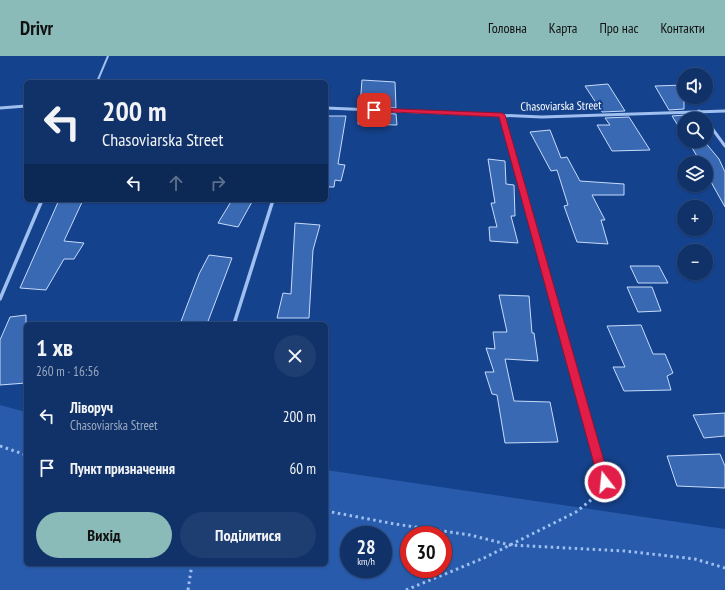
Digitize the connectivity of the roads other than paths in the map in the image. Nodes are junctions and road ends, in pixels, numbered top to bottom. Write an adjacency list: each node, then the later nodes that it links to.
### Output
1 (108, 56): 2 (lane)
2 (98, 80)
3 (24, 106): 4 (street)
4 (0, 108)
5 (328, 108): 9 (street, Chasoviarska Street)
6 (725, 111): 7 (street, Chasoviarska Street)
7 (699, 112)
8 (677, 113): 9 (street, Chasoviarska Street)
9 (502, 115): 16 (street)
10 (713, 130): 11 (street)
11 (725, 146)
12 (41, 202): 14 (street)
13 (272, 202): 15 (street)
14 (0, 298)
15 (235, 322)
16 (605, 482)

